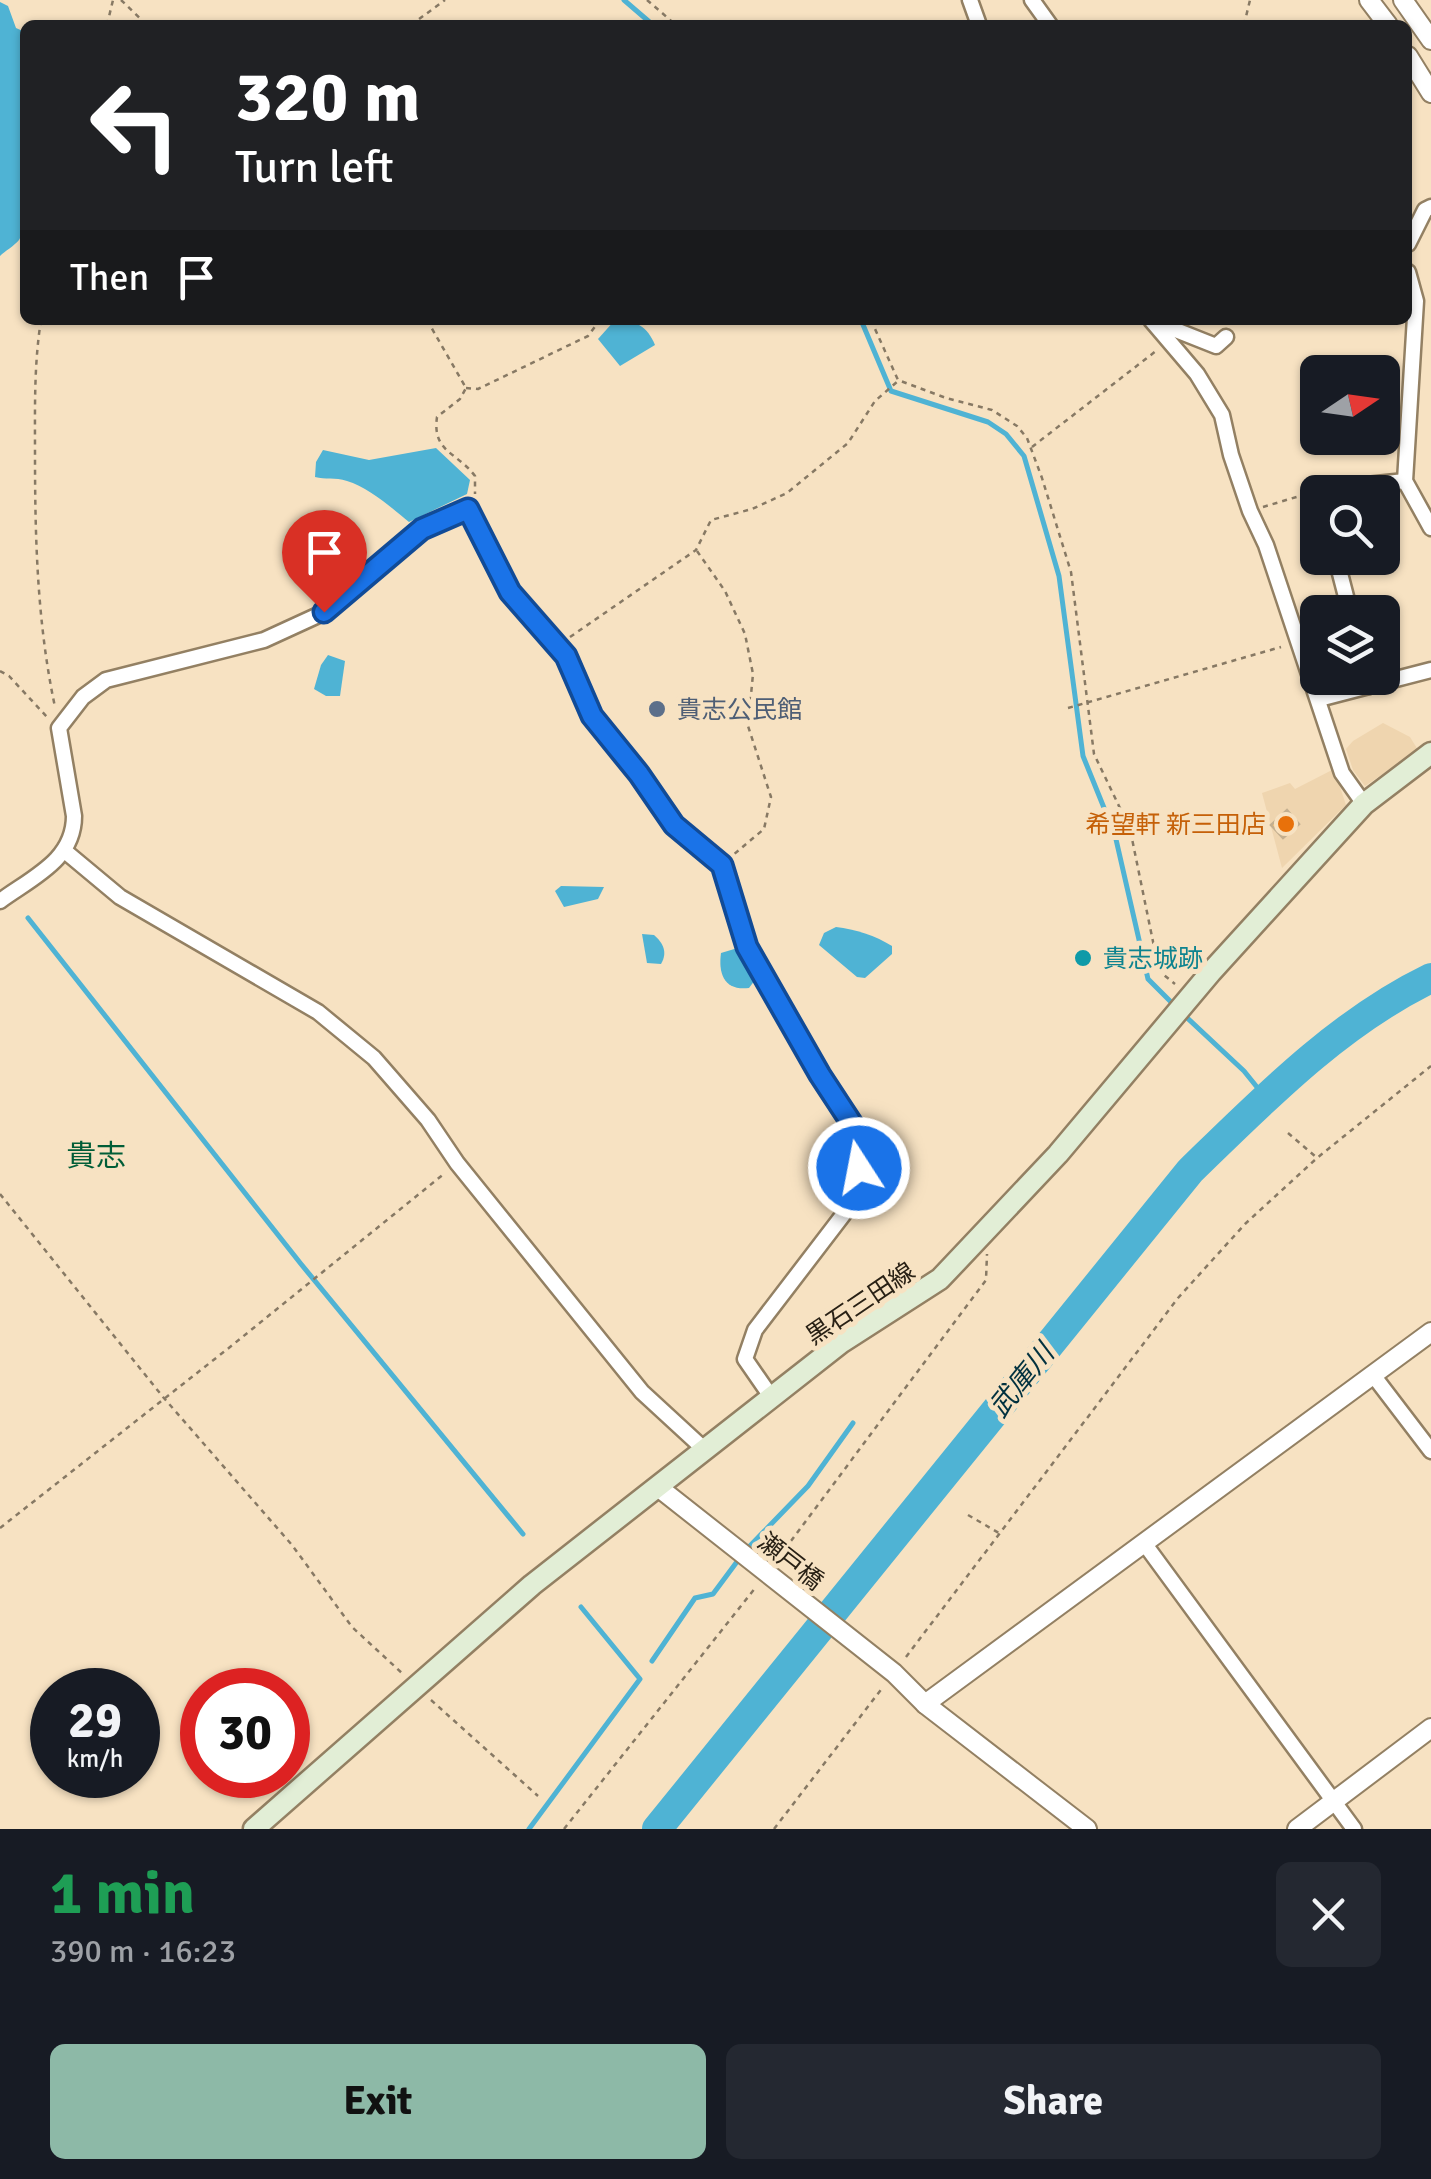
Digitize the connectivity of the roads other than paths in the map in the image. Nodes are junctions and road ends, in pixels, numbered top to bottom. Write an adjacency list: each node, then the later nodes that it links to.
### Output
1 (1403, 0): 2 (street)
2 (1431, 40)
3 (1412, 62): 4 (street)
4 (1431, 92)
5 (1431, 207): 6 (street)
6 (1412, 236)
7 (1412, 286): 11 (street)
8 (1155, 325): 17 (street)
9 (1162, 325): 10 (street)
10 (1226, 336)
11 (1405, 481): 12 (street); 13 (street)
12 (1400, 482)
13 (1431, 528)
14 (1431, 670): 15 (street)
15 (1400, 676)
16 (1331, 695): 17 (street)
17 (1319, 699): 19 (street)
18 (1431, 752): 19 (main road, 黒石三田線)
19 (1364, 804): 24 (main road, 黒石三田線)
20 (66, 852): 21 (street); 24 (street); 25 (street)
21 (0, 902)
22 (1431, 1332): 23 (street)
23 (1373, 1375): 26 (street); 28 (street)
24 (772, 1398): 25 (main road, 黒石三田線)
25 (705, 1450): 27 (main road, 黒石三田線)
26 (1431, 1451)
27 (658, 1488): 29 (street, 瀬戸橋); 32 (main road, 黒石三田線)
28 (1144, 1543): 29 (street); 31 (street)
29 (924, 1704): 33 (street, 瀬戸橋)
30 (1431, 1728): 31 (street)
31 (1332, 1800): 34 (street); 35 (street)
32 (254, 1829)
33 (1087, 1829)
34 (1297, 1829)
35 (1354, 1829)

